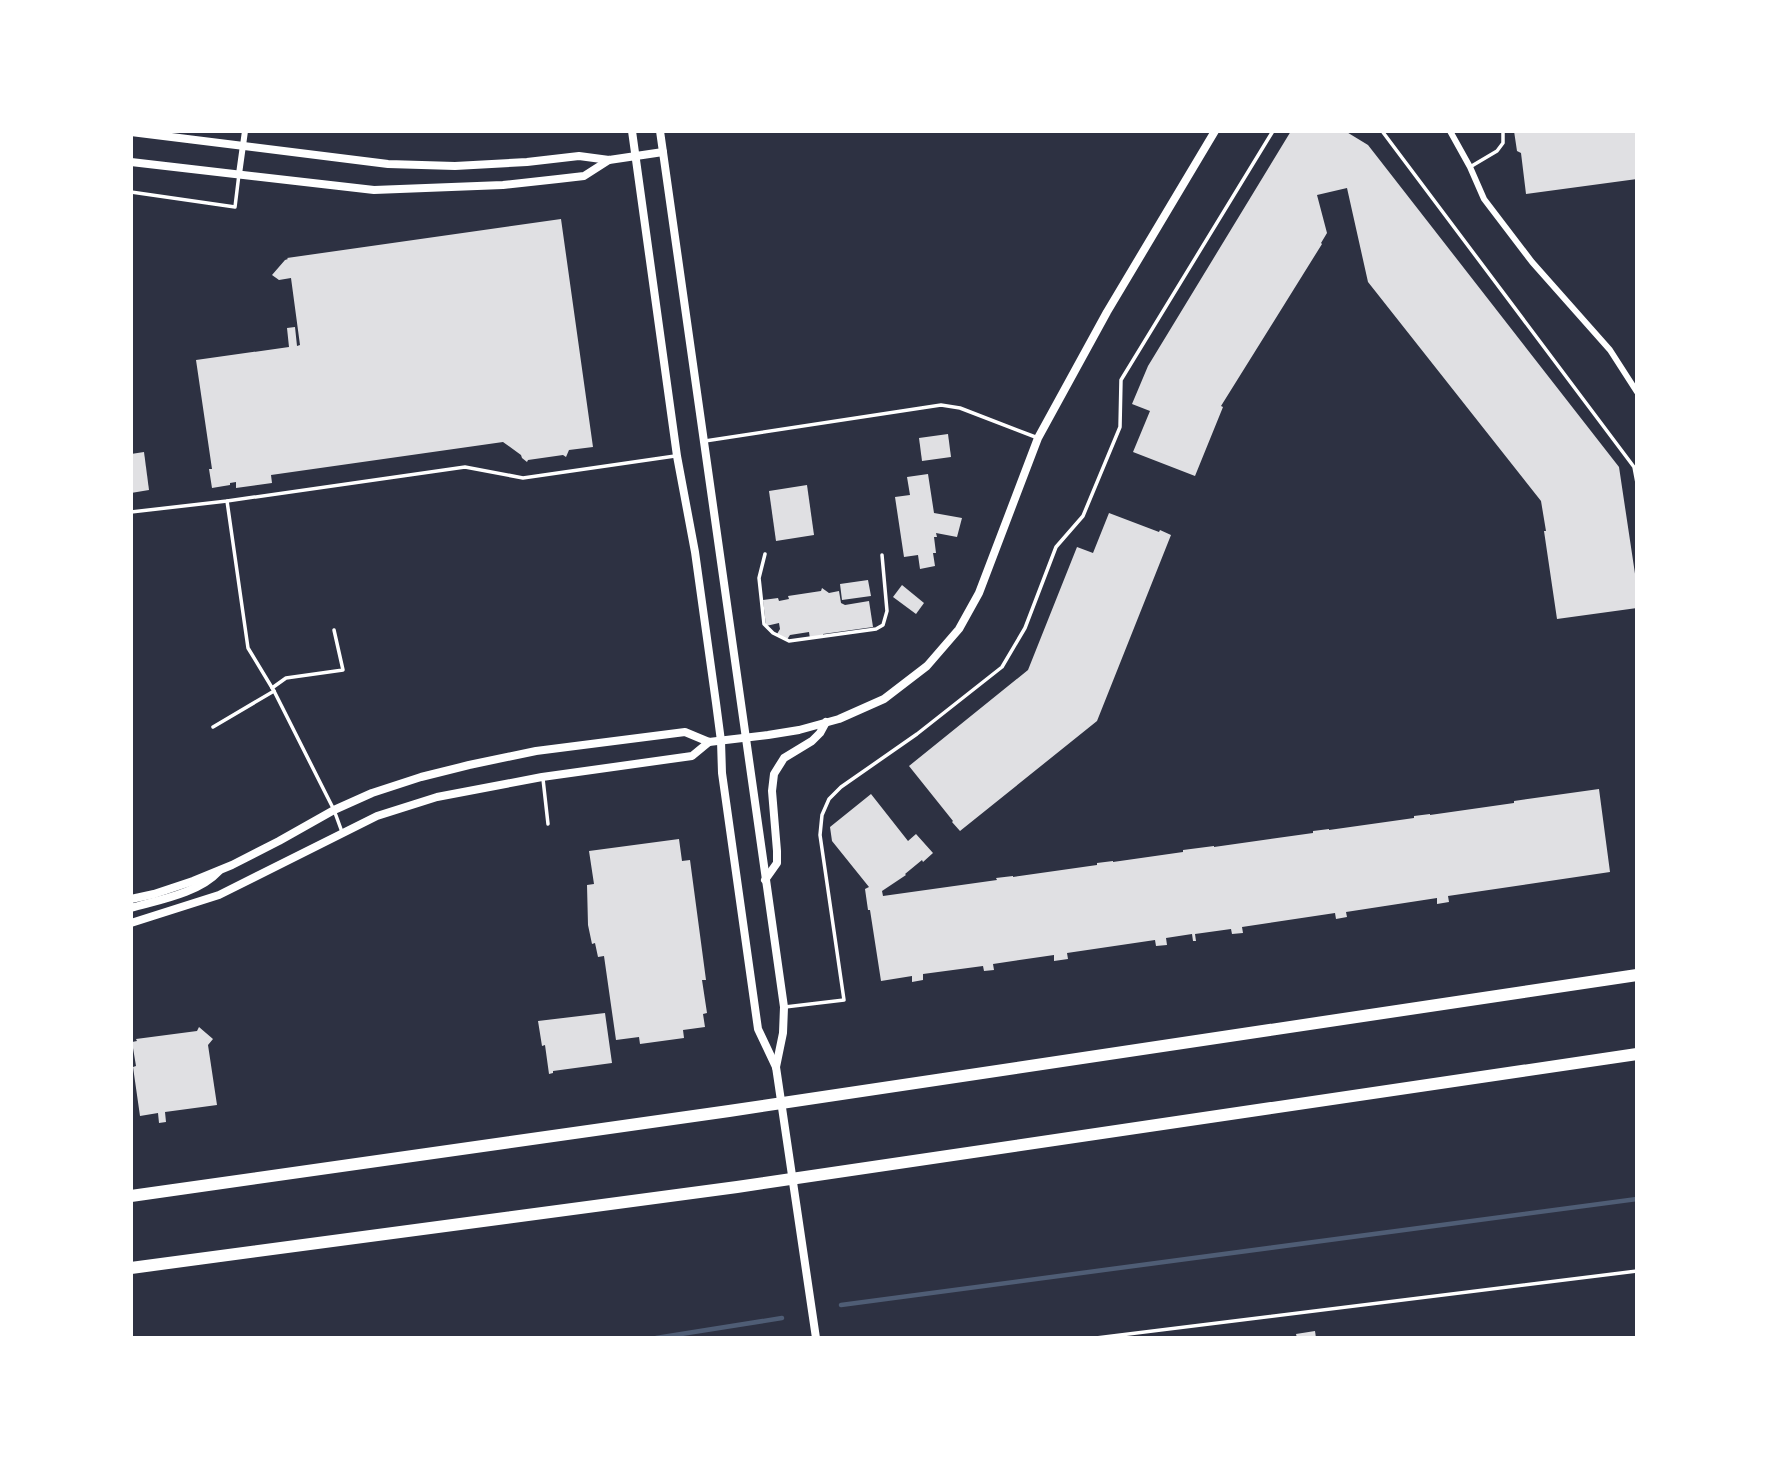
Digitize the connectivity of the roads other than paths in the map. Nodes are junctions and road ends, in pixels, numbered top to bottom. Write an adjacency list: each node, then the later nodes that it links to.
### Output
1 (245, 131): 10 (street)
2 (632, 131): 12 (street)
3 (660, 131): 11 (street)
4 (1215, 131): 19 (street)
5 (1273, 131): 44 (lane)
6 (1382, 131): 22 (lane)
7 (1450, 131): 15 (street)
8 (1503, 131): 15 (lane)
9 (131, 132): 10 (street)
10 (243, 146): 13 (street); 16 (street)
11 (663, 152): 12 (street); 20 (street)
12 (636, 156): 13 (street); 21 (street)
13 (609, 160): 16 (street)
14 (131, 162): 16 (street)
15 (1470, 167): 18 (street)
16 (239, 174): 17 (lane)
17 (131, 192)
18 (1637, 392)
19 (1038, 438): 20 (lane); 29 (street)
20 (703, 442): 31 (street)
21 (677, 456): 23 (lane); 32 (street)
22 (1637, 482)
23 (226, 501): 24 (lane); 28 (lane)
24 (131, 512)
25 (765, 554): 26 (lane)
26 (881, 555)
27 (334, 630): 28 (lane)
28 (273, 690): 30 (lane); 35 (lane)
29 (826, 722): 31 (street); 39 (street)
30 (213, 727)
31 (746, 738): 32 (street); 39 (street)
32 (721, 741): 33 (street); 46 (street)
33 (709, 742): 34 (street); 35 (street)
34 (542, 777): 36 (lane); 37 (street)
35 (334, 810): 37 (lane); 38 (street)
36 (548, 824)
37 (342, 832): 42 (street)
38 (221, 869): 40 (street); 41 (street)
39 (765, 880): 44 (street)
40 (131, 899)
41 (131, 908)
42 (131, 923)
43 (1637, 975): 47 (highway)
44 (784, 1007): 46 (street)
45 (1637, 1054): 48 (highway)
46 (776, 1067): 50 (street)
47 (131, 1196)
48 (131, 1268)
49 (1637, 1271): 51 (lane)
50 (816, 1338)
51 (1096, 1338)

